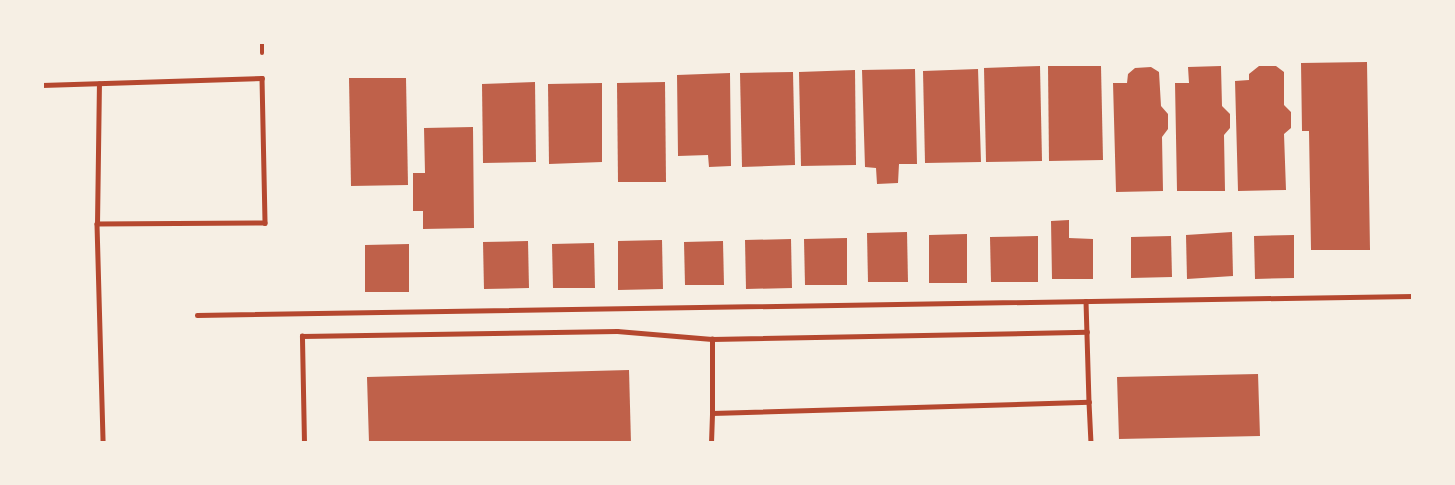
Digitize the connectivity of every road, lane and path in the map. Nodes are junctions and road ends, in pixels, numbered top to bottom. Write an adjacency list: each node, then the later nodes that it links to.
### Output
1 (99, 84): 2 (lane); 3 (lane); 3 (lane)
2 (42, 86)
3 (97, 224): 11 (lane)
4 (1413, 296): 5 (lane)
5 (1086, 301): 6 (lane); 7 (lane)
6 (197, 315)
7 (1087, 332): 8 (lane); 9 (lane)
8 (712, 339): 10 (lane); 12 (lane)
9 (1089, 402): 10 (lane); 14 (lane)
10 (712, 413): 13 (lane)
11 (103, 443)
12 (304, 443)
13 (711, 443)
14 (1091, 443)

